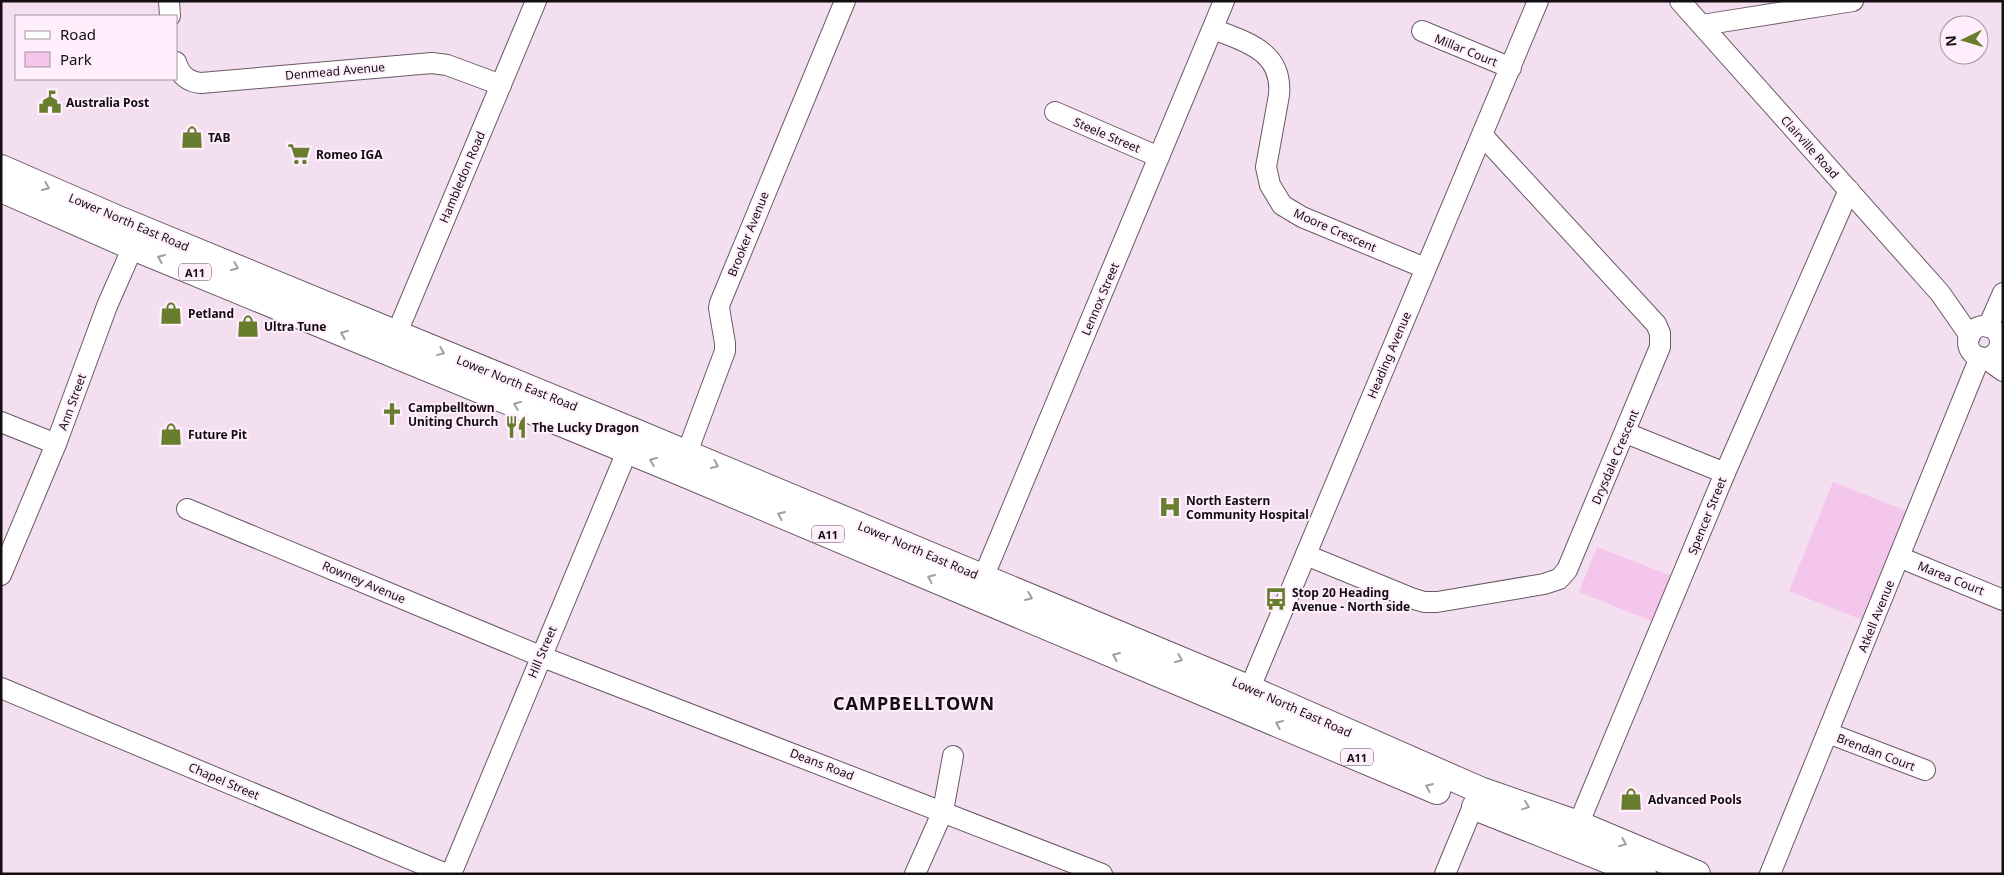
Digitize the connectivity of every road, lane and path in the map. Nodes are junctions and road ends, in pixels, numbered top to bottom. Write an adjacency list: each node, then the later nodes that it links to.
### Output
1 (169, 1): 8 (street)
2 (536, 1): 14 (street, Hambledon Road)
3 (845, 1): 32 (street, Brooker Avenue)
4 (1224, 1): 10 (street, Lennox Street)
5 (1538, 1): 13 (street, Heading Avenue)
6 (1680, 1): 9 (street, Clairville Road)
7 (1853, 1): 9 (street)
8 (170, 15)
9 (1702, 25): 20 (street, Clairville Road)
10 (1213, 29): 17 (street, Lennox Street); 22 (street, Moore Crescent)
11 (1422, 31): 13 (street, Millar Court)
12 (178, 66): 14 (street, Denmead Avenue)
13 (1511, 68): 16 (street, Heading Avenue)
14 (501, 85): 25 (street, Hambledon Road)
15 (1055, 112): 17 (street, Steele Street)
16 (1483, 136): 22 (street, Heading Avenue); 29 (street, Drysdale Crescent)
17 (1159, 157): 38 (street, Lennox Street)
18 (1, 168): 21 (main road, Lower North East Road / A11, one-way to 21)
19 (1, 189): 21 (main road, Lower North East Road / A11)
20 (1849, 190): 24 (street, Clairville Road); 33 (street, Spencer Street)
21 (137, 237): 25 (main road, Lower North East Road / A11); 31 (street, Ann Street)
22 (1425, 268): 35 (street, Heading Avenue)
23 (2003, 293): 24 (street)
24 (1980, 330): 26 (street); 26 (street)
25 (392, 343): 30 (main road, Lower North East Road / A11)
26 (1992, 355): 27 (street); 36 (street, Atkell Avenue)
27 (2003, 372)
28 (1, 422): 31 (street)
29 (1626, 433): 33 (street); 35 (street, Drysdale Crescent)
30 (631, 441): 32 (main road, Lower North East Road / A11); 40 (street, Hill Street)
31 (56, 444): 37 (street, Ann Street)
32 (683, 462): 38 (main road, Lower North East Road / A11)
33 (1725, 473): 48 (street, Spencer Street)
34 (187, 509): 40 (street, Rowney Avenue)
35 (1306, 555): 42 (street, Heading Avenue)
36 (1899, 557): 39 (street, Marea Court); 43 (street, Atkell Avenue)
37 (1, 574)
38 (980, 587): 42 (main road, Lower North East Road / A11)
39 (2003, 600)
40 (540, 656): 47 (street, Deans Road); 51 (street, Hill Street)
41 (1, 688): 50 (street, Chapel Street)
42 (1246, 698): 46 (main road, Lower North East Road / A11)
43 (1828, 733): 45 (street, Brendan Court); 56 (street, Atkell Avenue)
44 (953, 756): 47 (street)
45 (1925, 770)
46 (1477, 798): 48 (main road, Lower North East Road / A11); 53 (street)
47 (943, 811): 49 (street, Deans Road); 52 (street)
48 (1574, 834): 54 (main road, Lower North East Road / A11); 55 (main road, Lower North East Road / A11, one-way to 55)
49 (1096, 873)
50 (446, 874)
51 (451, 874)
52 (915, 874)
53 (1446, 874)
54 (1643, 874)
55 (1697, 874)
56 (1770, 874)

